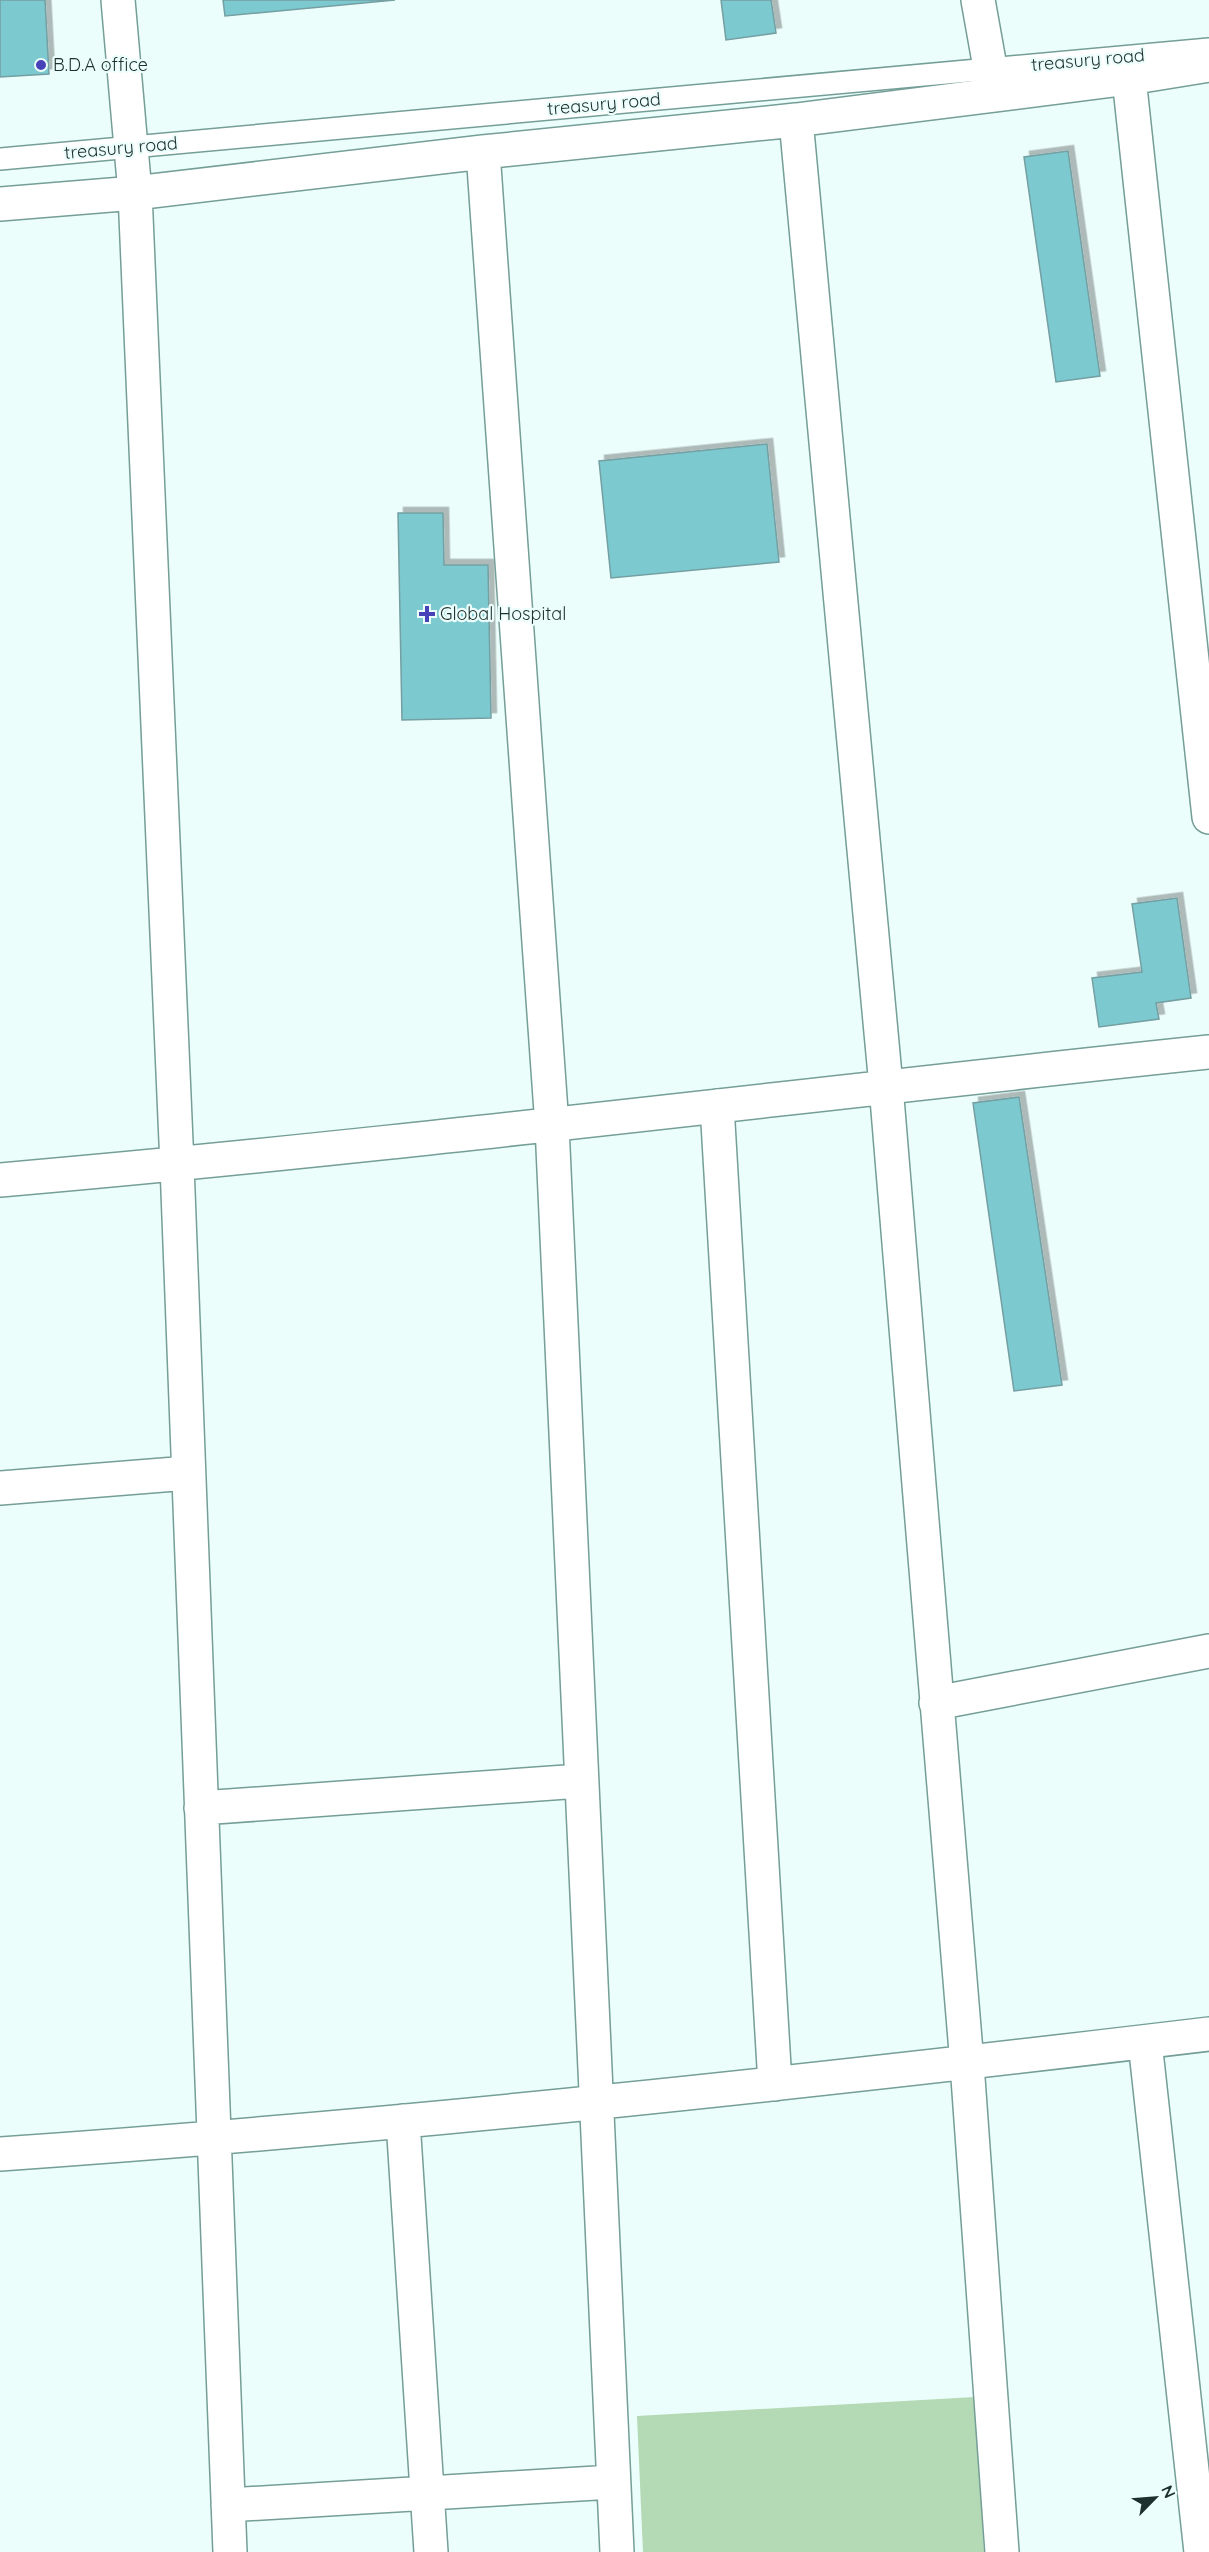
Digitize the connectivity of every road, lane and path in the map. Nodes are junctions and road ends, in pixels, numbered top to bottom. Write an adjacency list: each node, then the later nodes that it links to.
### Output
1 (118, 0): 8 (street)
2 (978, 0): 6 (street)
3 (1209, 49): 6 (lane, treasury road)
4 (1209, 65): 5 (street)
5 (1129, 78): 6 (street); 13 (street)
6 (993, 82): 7 (street); 8 (lane, treasury road)
7 (796, 120): 9 (street); 15 (street)
8 (131, 147): 10 (lane, treasury road); 11 (street)
9 (483, 152): 11 (street); 17 (street)
10 (0, 159)
11 (135, 193): 12 (street); 18 (street)
12 (0, 204)
13 (1209, 817)
14 (1209, 1052): 15 (street)
15 (886, 1086): 16 (street); 23 (street)
16 (717, 1106): 17 (street); 29 (street)
17 (552, 1126): 18 (street); 24 (street)
18 (177, 1165): 19 (street); 20 (street)
19 (0, 1180)
20 (188, 1473): 21 (street); 25 (street)
21 (0, 1488)
22 (1209, 1651): 23 (street)
23 (936, 1703): 28 (street)
24 (580, 1781): 25 (street); 30 (street)
25 (201, 1808): 32 (street)
26 (1209, 2034): 27 (street)
27 (1145, 2042): 28 (street); 41 (street)
28 (967, 2064): 29 (street); 40 (street)
29 (775, 2084): 30 (street)
30 (595, 2103): 31 (street); 34 (street)
31 (403, 2121): 32 (street); 35 (street)
32 (214, 2139): 33 (street); 36 (street)
33 (0, 2154)
34 (613, 2482): 35 (street); 39 (street)
35 (429, 2493): 36 (street); 38 (street)
36 (228, 2505): 37 (street)
37 (230, 2552)
38 (431, 2552)
39 (617, 2552)
40 (1002, 2552)
41 (1201, 2552)

